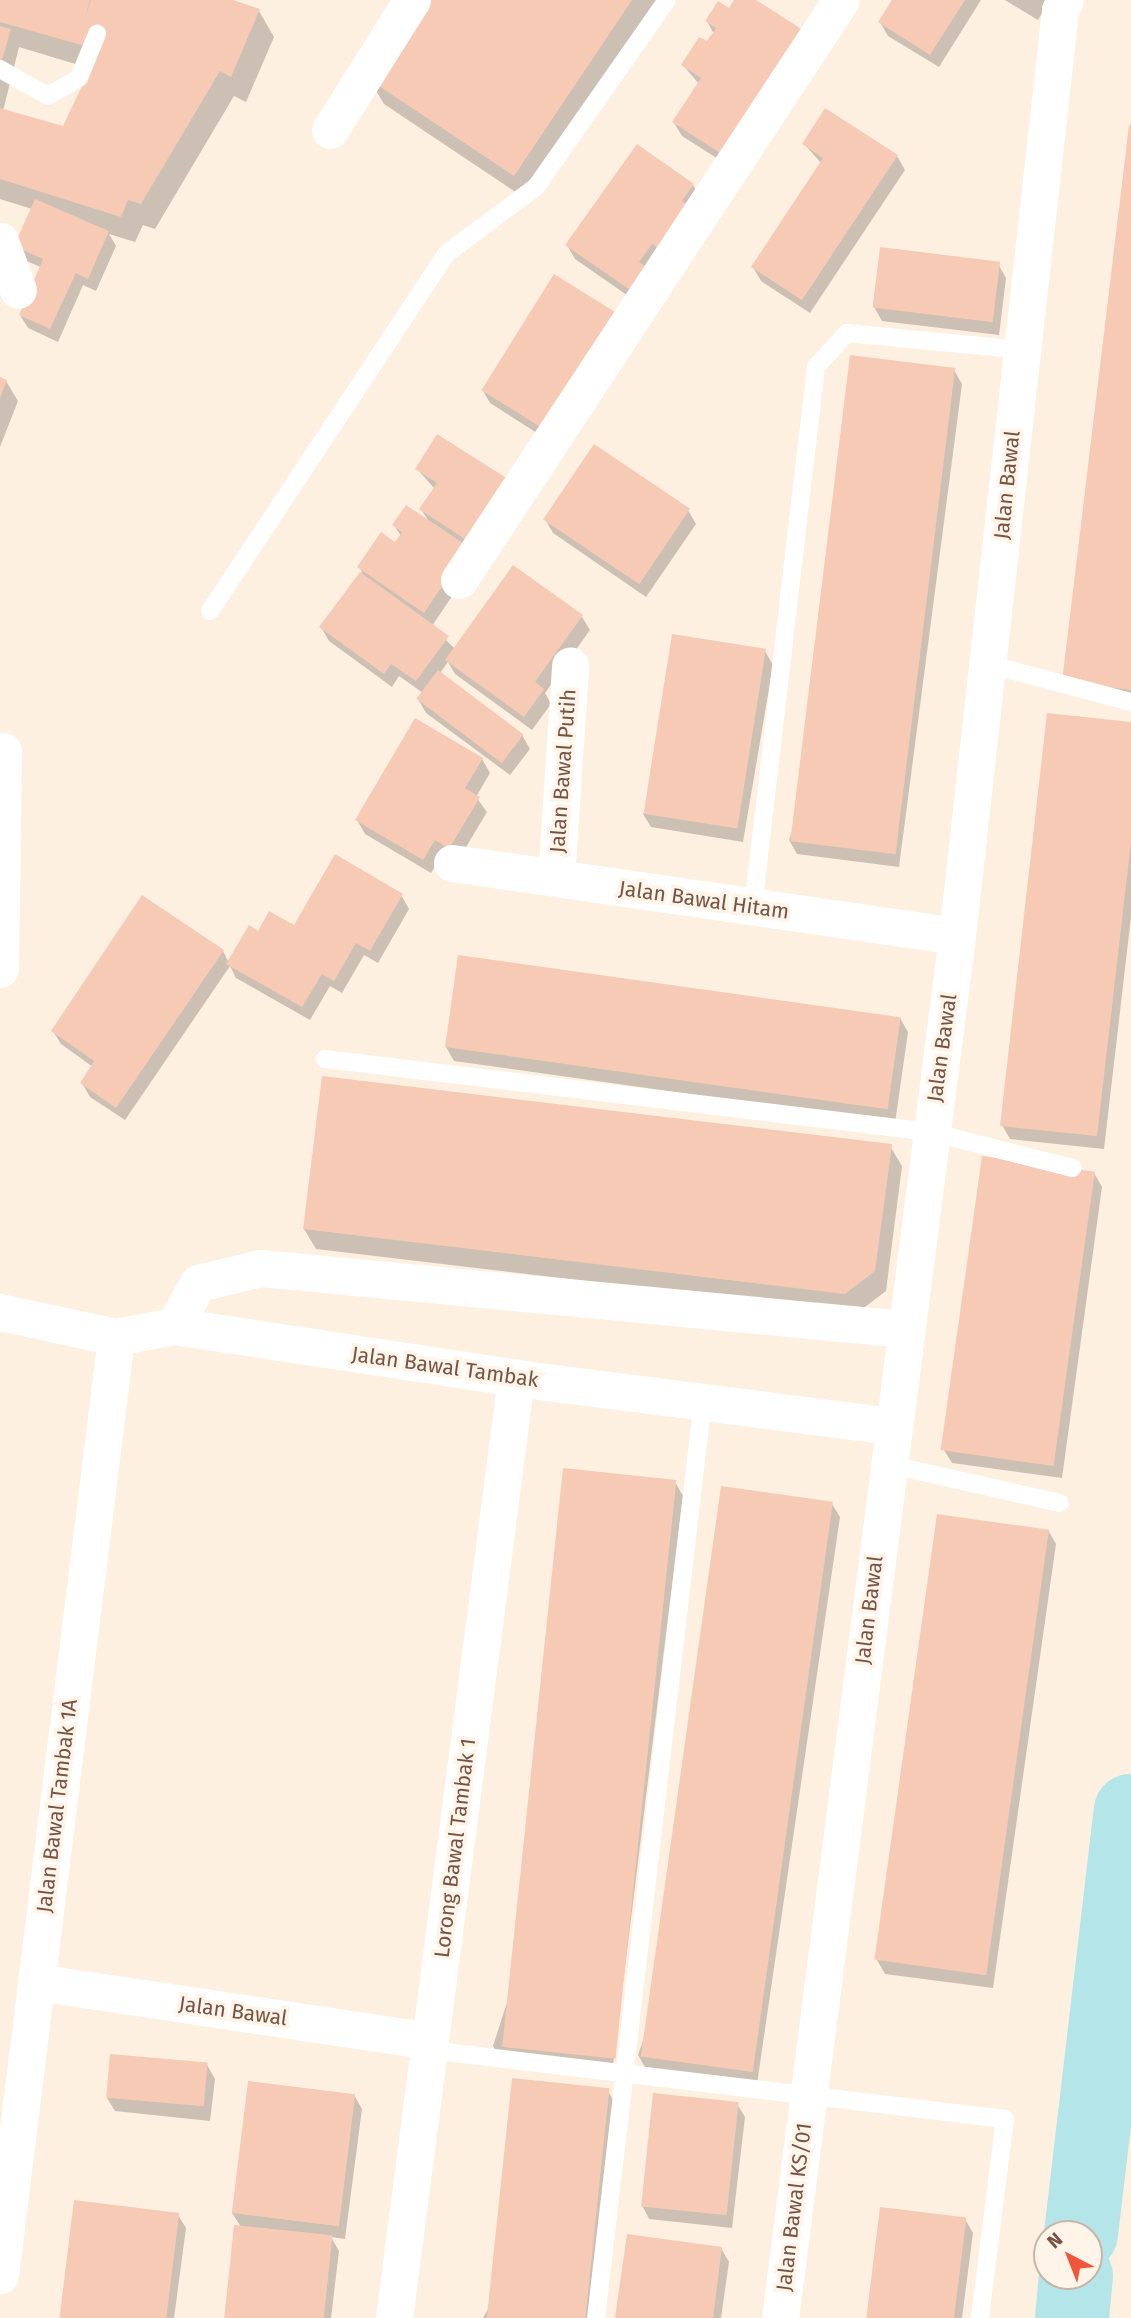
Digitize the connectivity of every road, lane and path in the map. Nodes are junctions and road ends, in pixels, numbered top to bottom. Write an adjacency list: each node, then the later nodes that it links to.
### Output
1 (412, 0): 7 (street)
2 (667, 0): 12 (lane)
3 (841, 0): 11 (street)
4 (1065, 0): 10 (street, Jalan Bawal)
5 (97, 34): 6 (lane)
6 (0, 69)
7 (330, 130)
8 (0, 241): 9 (street)
9 (18, 290)
10 (1022, 350): 13 (street, Jalan Bawal); 19 (lane)
11 (459, 580)
12 (210, 611)
13 (988, 664): 15 (lane); 20 (street, Jalan Bawal)
14 (570, 665): 18 (street, Jalan Bawal Putih)
15 (1131, 702)
16 (3, 751): 21 (street)
17 (452, 863): 18 (street, Jalan Bawal Hitam)
18 (556, 878): 19 (street, Jalan Bawal Hitam)
19 (754, 907): 20 (street, Jalan Bawal Hitam)
20 (957, 936): 23 (street, Jalan Bawal)
21 (0, 969)
22 (325, 1059): 23 (lane)
23 (931, 1132): 24 (lane); 27 (street, Jalan Bawal)
24 (1072, 1168)
25 (0, 1312): 28 (street, Jalan Bawal Tambak)
26 (174, 1326): 27 (street); 28 (street, Jalan Bawal Tambak); 29 (street, Jalan Bawal Tambak)
27 (904, 1329): 31 (street, Jalan Bawal)
28 (116, 1337): 34 (street, Jalan Bawal Tambak 1A)
29 (516, 1378): 30 (street, Jalan Bawal Tambak); 35 (street, Lorong Bawal Tambak 1)
30 (703, 1400): 31 (street, Jalan Bawal Tambak); 36 (lane)
31 (892, 1426): 32 (street, Jalan Bawal)
32 (887, 1464): 33 (lane); 37 (street, Jalan Bawal)
33 (1060, 1503)
34 (36, 1982): 35 (street, Jalan Bawal); 38 (street, Jalan Bawal Tambak 1A)
35 (429, 2045): 36 (lane); 39 (street, Lorong Bawal Tambak 1)
36 (624, 2074): 37 (lane); 40 (lane)
37 (808, 2095): 41 (street, Jalan Bawal KS/01); 42 (lane)
38 (0, 2275)
39 (394, 2318)
40 (596, 2318)
41 (780, 2318)
42 (980, 2318)

